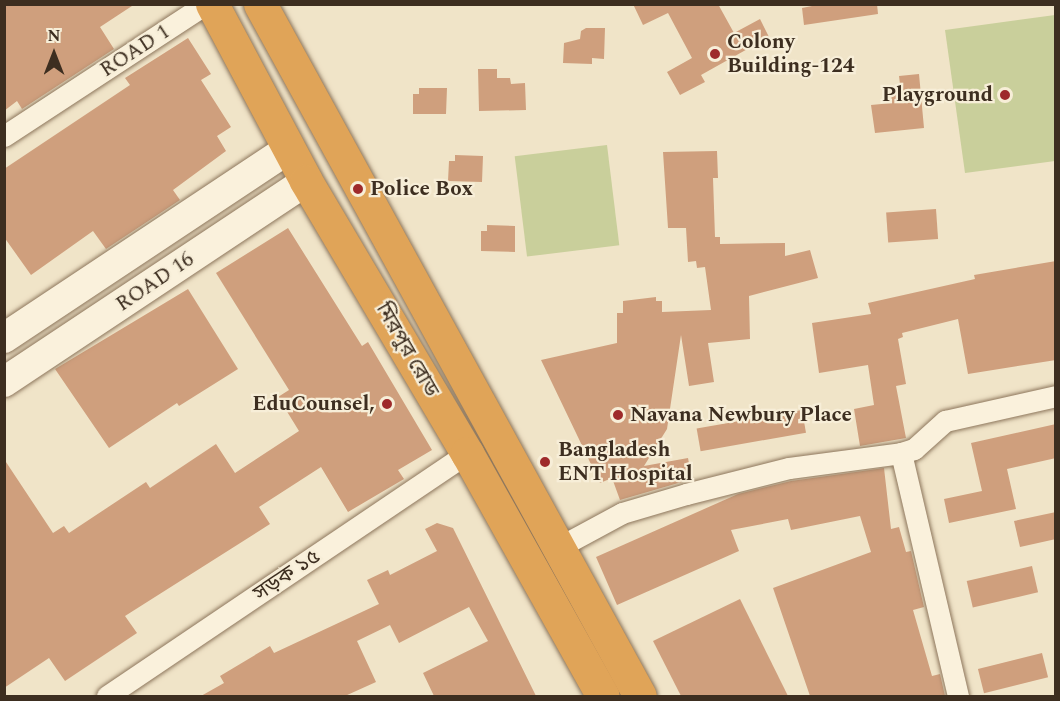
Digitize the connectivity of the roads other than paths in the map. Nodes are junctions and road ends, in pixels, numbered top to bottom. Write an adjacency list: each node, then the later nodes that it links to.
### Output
1 (206, 4): 4 (street, ROAD 1)
2 (212, 4): 5 (highway, মিরপুর রোড)
3 (260, 4): 6 (highway, মিরপুর রোড)
4 (4, 136)
5 (289, 149): 7 (highway, মিরপুর রোড); 8 (main road, ROAD 16)
6 (344, 160): 7 (highway); 13 (highway, মিরপুর রোড)
7 (306, 181): 9 (main road, ROAD 16); 11 (highway, মিরপুর রোড)
8 (4, 338)
9 (4, 382)
10 (1056, 396): 12 (street)
11 (467, 453): 14 (street, সড়ক ১৫); 15 (highway, মিরপুর রোড)
12 (901, 453): 13 (street); 17 (street)
13 (561, 546): 16 (highway, মিরপুর রোড)
14 (107, 696)
15 (603, 696)
16 (640, 696)
17 (958, 696)

